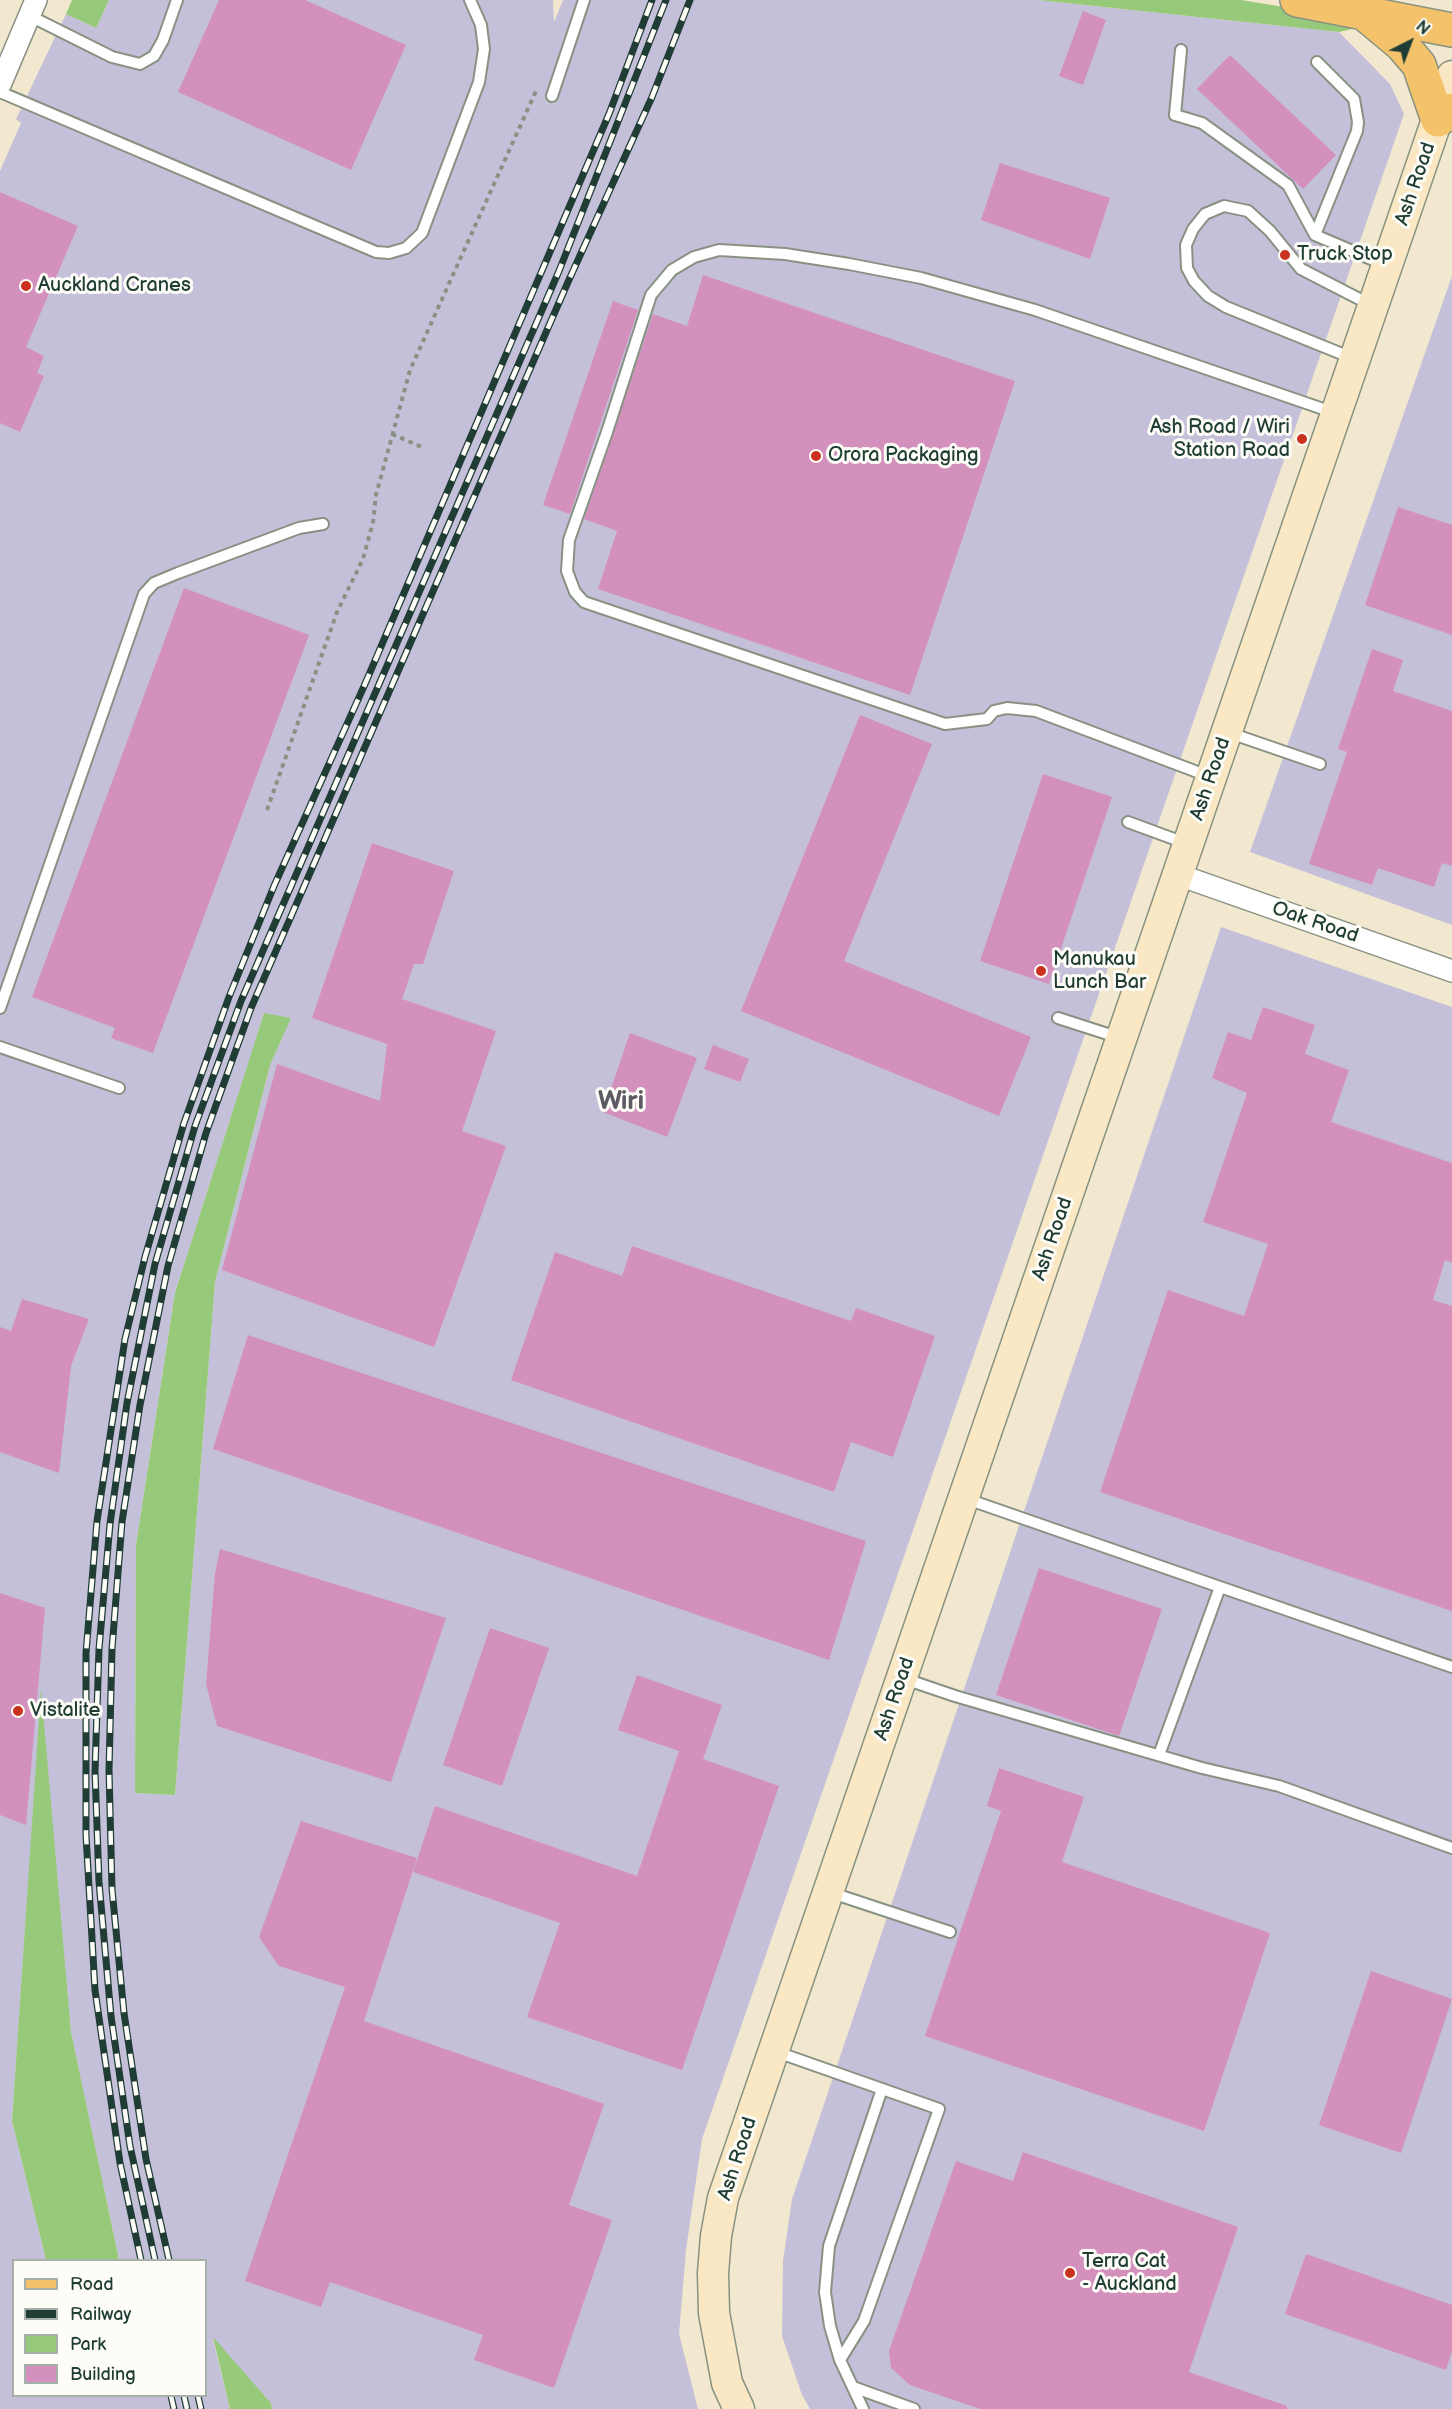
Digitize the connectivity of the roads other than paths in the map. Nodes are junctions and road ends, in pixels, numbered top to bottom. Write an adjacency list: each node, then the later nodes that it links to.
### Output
1 (177, 0): 5 (lane)
2 (470, 0): 12 (lane)
3 (584, 0): 13 (lane)
4 (1297, 0): 6 (main road)
5 (33, 8): 11 (street)
6 (1362, 12): 7 (main road); 14 (main road)
7 (1452, 30)
8 (1181, 50): 15 (lane)
9 (1317, 62): 15 (lane)
10 (1452, 76): 14 (main road, Ash Road)
11 (0, 85)
12 (0, 92)
13 (552, 96)
14 (1445, 115): 16 (main road, Ash Road)
15 (1315, 236): 16 (lane)
16 (1388, 267): 17 (main road, Ash Road)
17 (1374, 306): 18 (main road, Ash Road); 18 (lane)
18 (1356, 360): 19 (main road, Ash Road)
19 (1337, 414): 21 (main road, Ash Road); 23 (lane)
20 (323, 524): 28 (lane)
21 (1227, 732): 22 (lane); 23 (main road, Ash Road)
22 (1320, 764)
23 (1211, 777): 25 (main road, Ash Road)
24 (1128, 822): 25 (lane)
25 (1188, 844): 26 (main road, Ash Road)
26 (1179, 875): 27 (street, Oak Road); 30 (main road, Ash Road)
27 (1452, 970)
28 (0, 1008)
29 (1058, 1017): 30 (lane)
30 (1121, 1039): 33 (main road, Ash Road)
31 (0, 1047): 32 (lane)
32 (119, 1088)
33 (963, 1498): 34 (lane); 36 (main road, Ash Road)
34 (1220, 1587): 35 (lane); 37 (lane)
35 (1452, 1667)
36 (902, 1678): 37 (lane); 39 (main road, Ash Road)
37 (1159, 1755): 38 (lane)
38 (1452, 1848)
39 (828, 1892): 40 (lane); 41 (main road, Ash Road)
40 (950, 1932)
41 (773, 2051): 42 (lane); 45 (main road, Ash Road)
42 (882, 2090): 43 (lane); 43 (lane)
43 (840, 2360): 44 (lane)
44 (852, 2387): 46 (lane); 47 (lane)
45 (739, 2409)
46 (863, 2409)
47 (914, 2409)

